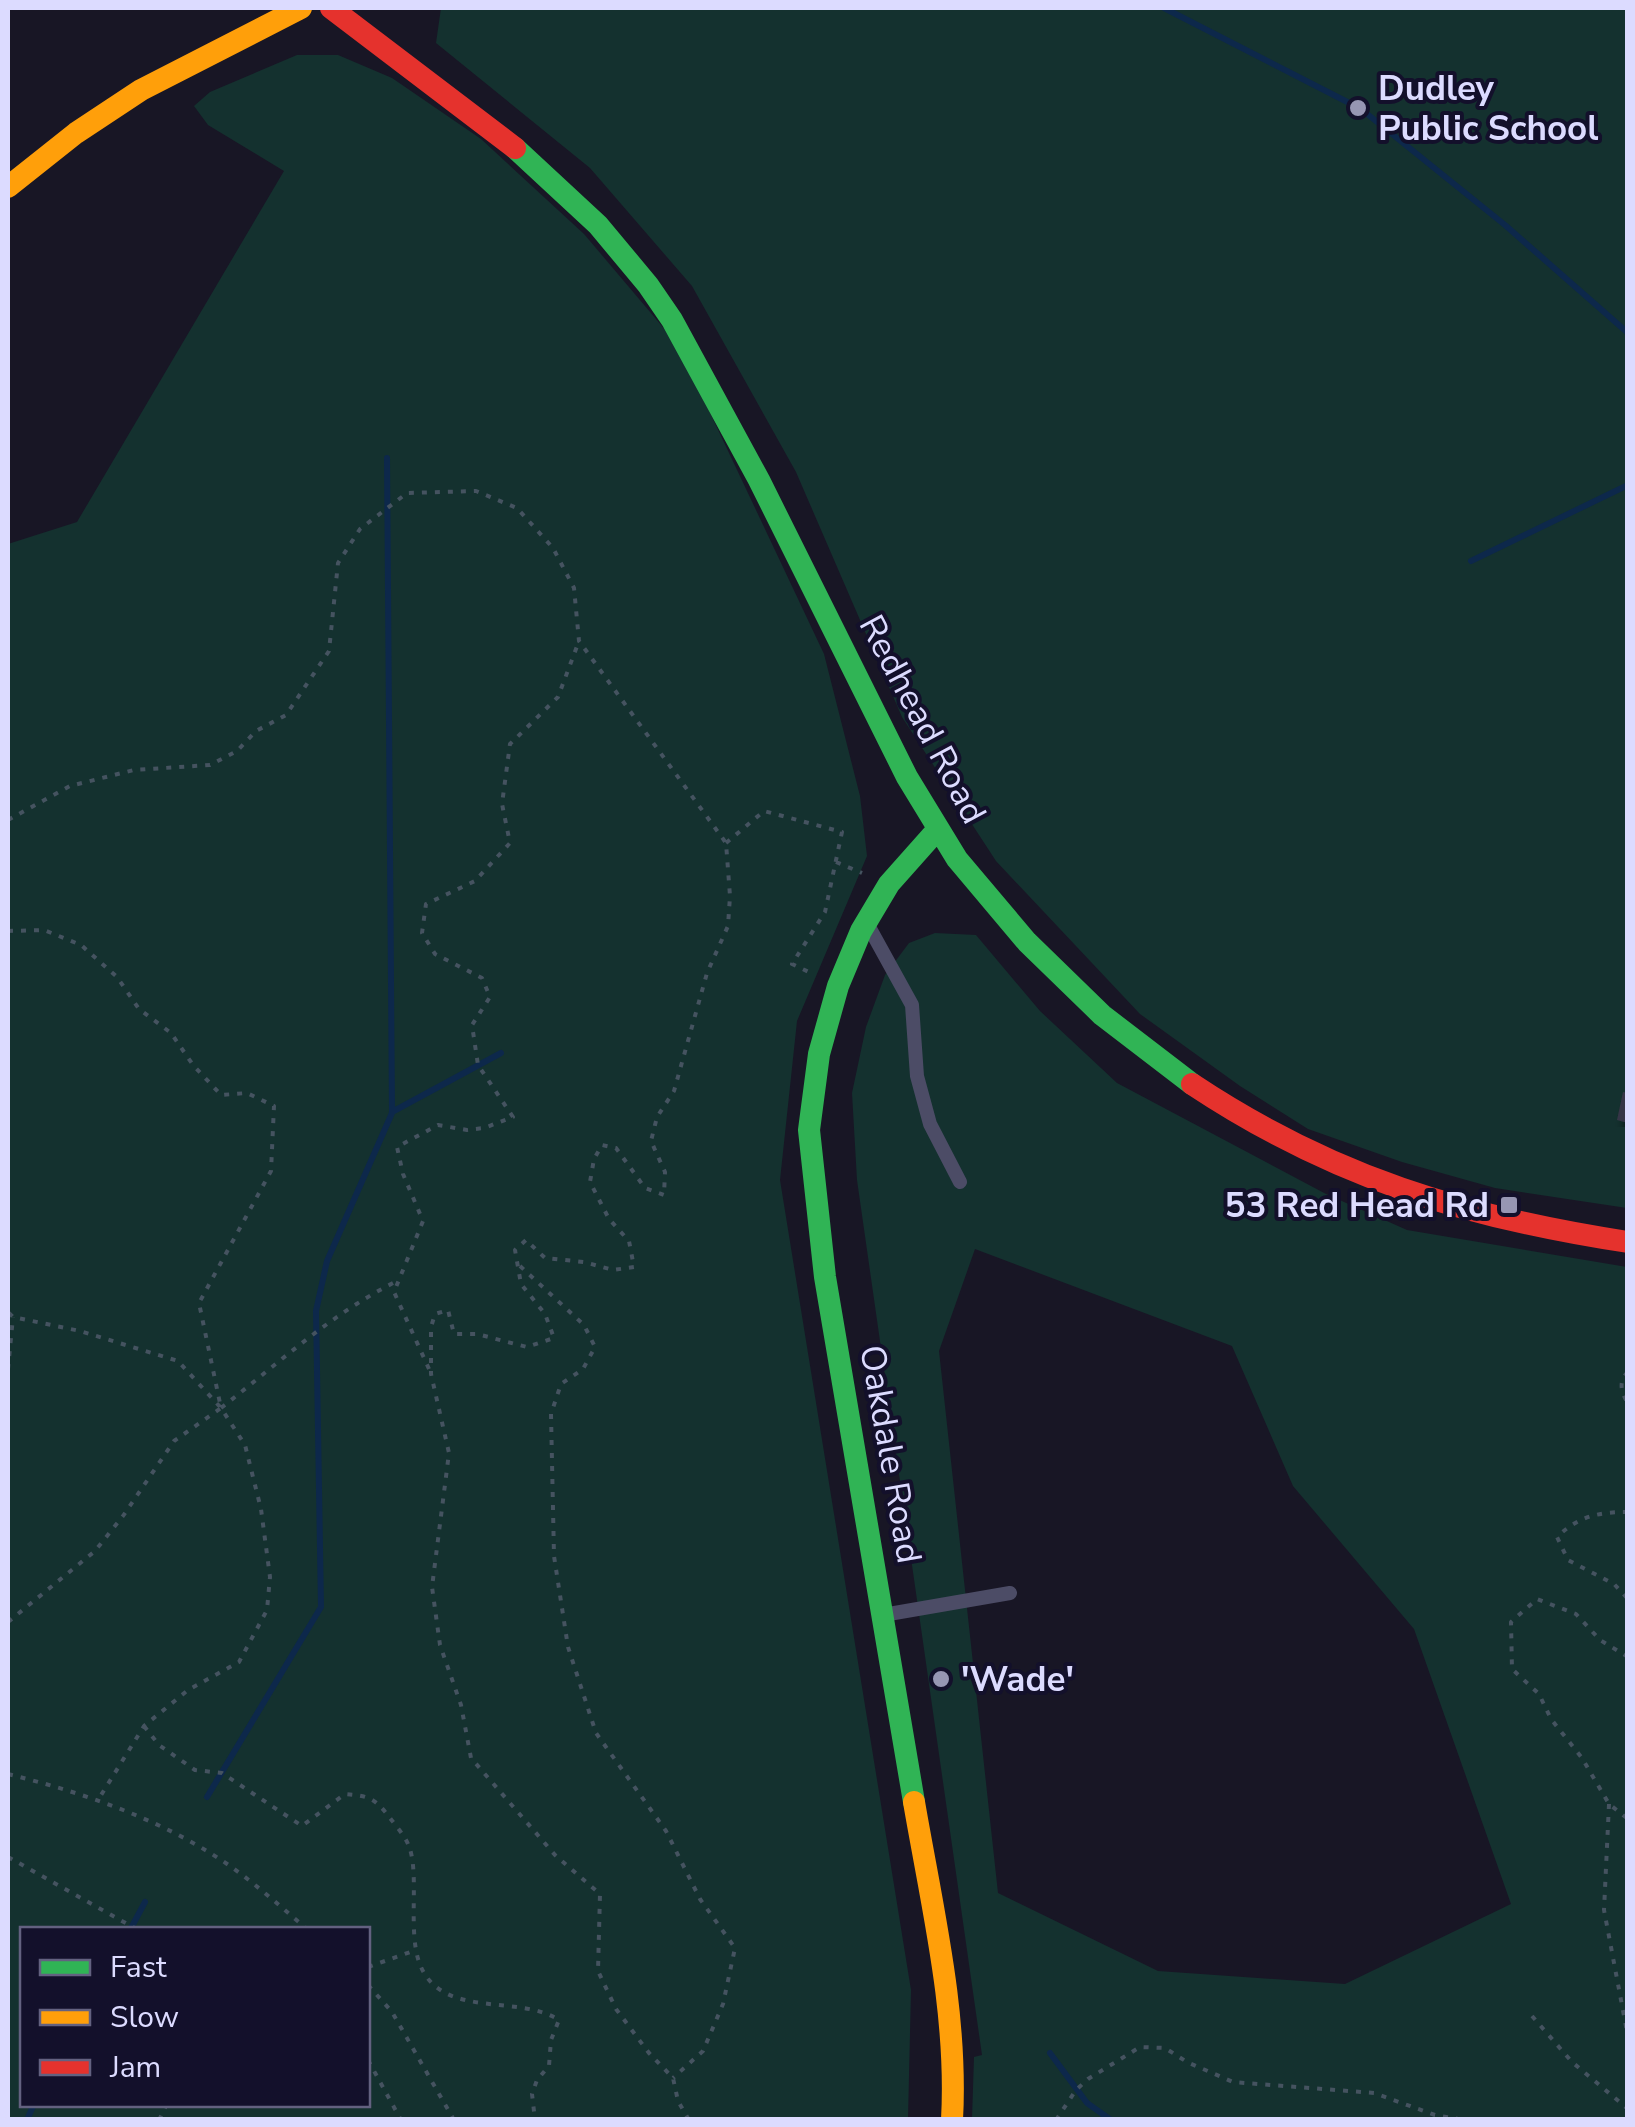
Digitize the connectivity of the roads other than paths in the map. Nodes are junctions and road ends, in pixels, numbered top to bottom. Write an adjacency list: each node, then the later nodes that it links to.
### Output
1 (302, 8): 3 (main road)
2 (331, 8): 4 (main road, Redhead Road)
3 (8, 187)
4 (937, 830): 5 (main road, Oakdale Road); 7 (main road, Redhead Road)
5 (866, 922): 6 (lane); 9 (main road, Oakdale Road)
6 (960, 1182)
7 (1628, 1242)
8 (1010, 1593): 9 (lane)
9 (883, 1615): 10 (main road, Oakdale Road)
10 (952, 2120)

